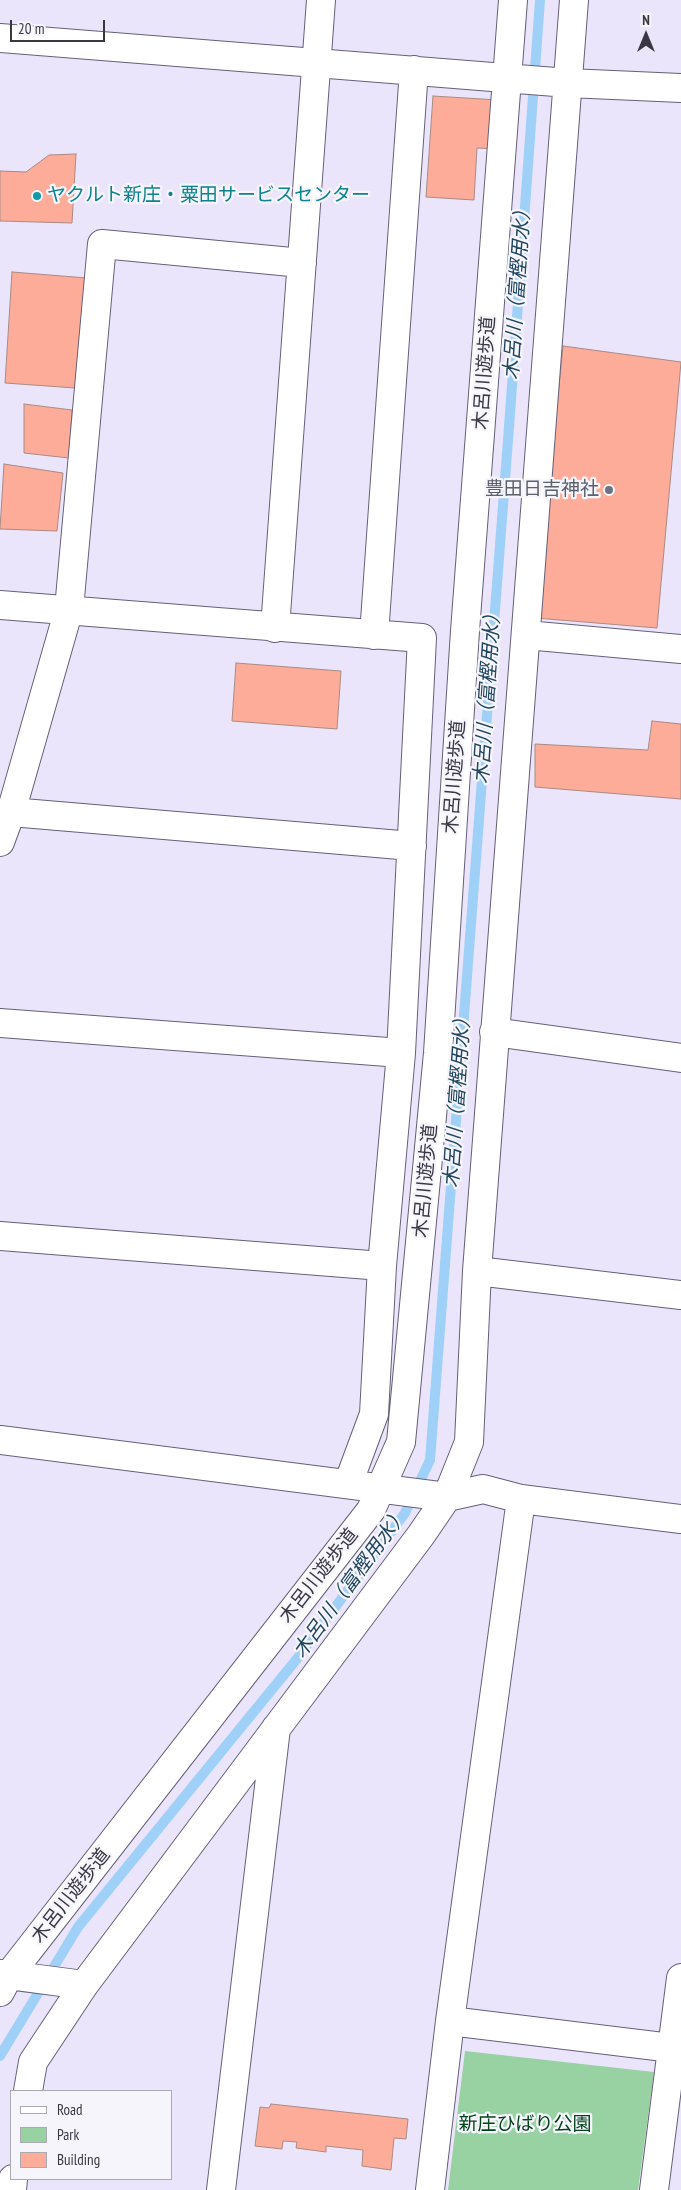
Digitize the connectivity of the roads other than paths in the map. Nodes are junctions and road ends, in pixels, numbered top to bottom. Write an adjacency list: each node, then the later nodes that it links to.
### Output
1 (321, 0): 5 (street)
2 (513, 0): 7 (street, 木呂川遊歩道)
3 (574, 0): 8 (street)
4 (0, 38): 5 (street)
5 (318, 63): 6 (street); 10 (street)
6 (414, 70): 7 (street); 14 (street)
7 (511, 78): 8 (street); 30 (street, 木呂川遊歩道)
8 (558, 82): 9 (street); 15 (street)
9 (681, 88)
10 (302, 263): 12 (street); 13 (street)
11 (0, 605): 12 (street)
12 (69, 609): 13 (street); 17 (street)
13 (275, 628): 14 (street)
14 (374, 635): 19 (street)
15 (526, 635): 16 (street); 21 (street)
16 (681, 649)
17 (11, 812): 18 (street); 19 (street)
18 (0, 842)
19 (412, 846): 22 (street)
20 (0, 1022): 22 (street)
21 (494, 1032): 23 (street); 26 (street)
22 (401, 1053): 25 (street)
23 (681, 1058)
24 (0, 1236): 25 (street)
25 (382, 1266): 29 (street)
26 (477, 1271): 27 (street); 31 (street)
27 (681, 1295)
28 (1, 1446): 29 (street)
29 (348, 1484): 30 (street)
30 (383, 1489): 31 (street); 36 (street, 木呂川遊歩道)
31 (436, 1496): 32 (street); 34 (street)
32 (521, 1498): 33 (street); 38 (street)
33 (681, 1519)
34 (276, 1726): 37 (street); 41 (street)
35 (681, 1978): 39 (street)
36 (8, 1980): 37 (street)
37 (75, 1983): 40 (street)
38 (450, 2021): 39 (street); 42 (street)
39 (677, 2049): 43 (street)
40 (28, 2090)
41 (221, 2190)
42 (430, 2190)
43 (654, 2190)

